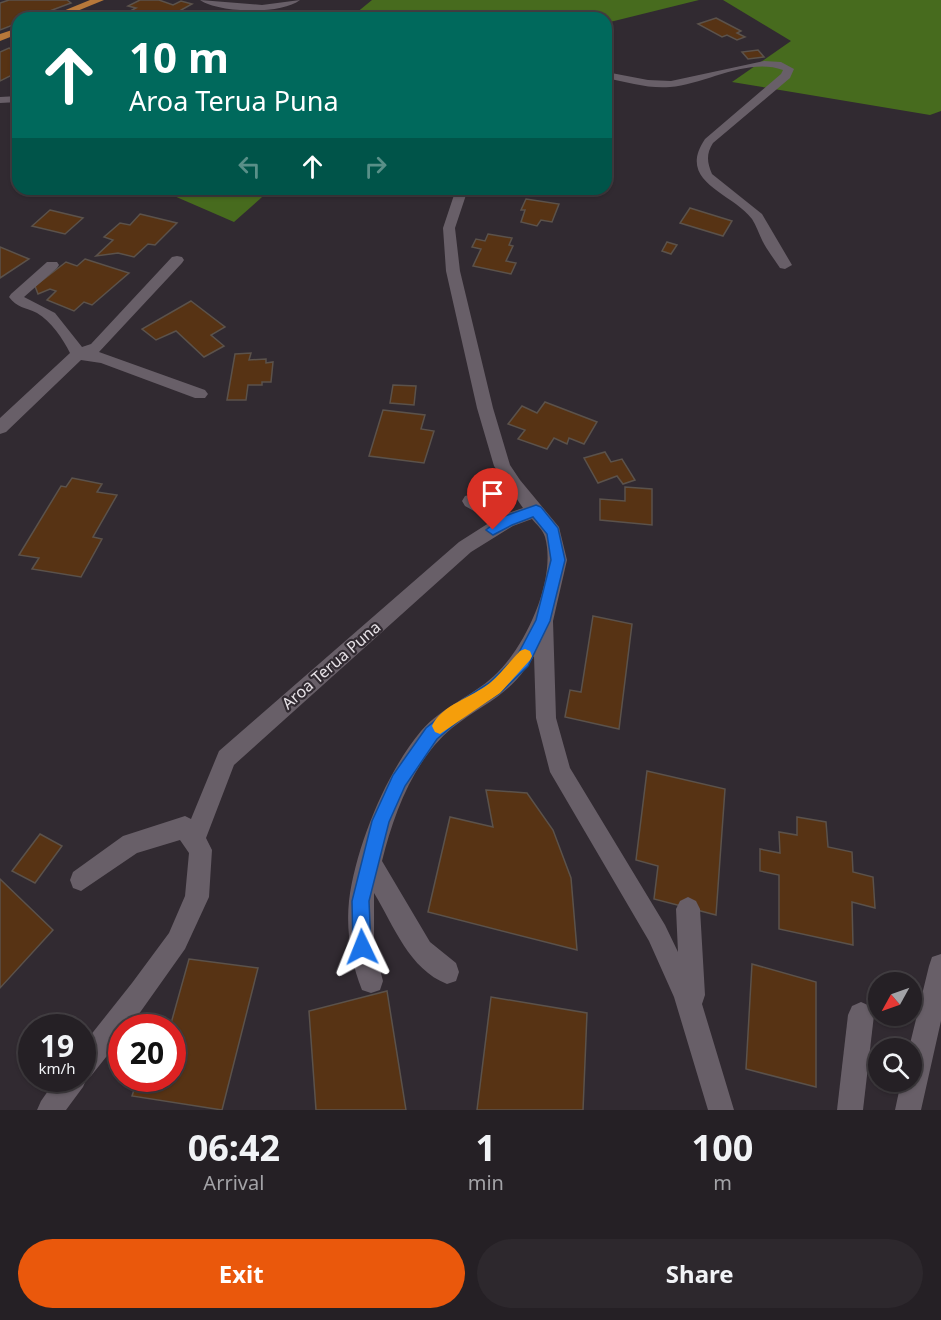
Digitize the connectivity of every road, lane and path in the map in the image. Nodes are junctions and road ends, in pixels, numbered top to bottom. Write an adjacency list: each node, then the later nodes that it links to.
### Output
1 (99, 0): 4 (main road)
2 (205, 0): 3 (street)
3 (295, 0)
4 (67, 12)
5 (612, 76): 9 (street)
6 (460, 195): 14 (street)
7 (177, 260): 10 (street)
8 (52, 265): 10 (street)
9 (785, 265)
10 (78, 354): 11 (street); 12 (street)
11 (200, 394)
12 (0, 428)
13 (471, 501): 15 (street)
14 (536, 510): 15 (street, Aroa Terua Puna); 16 (street)
15 (507, 521): 17 (street, Aroa Terua Puna)
16 (543, 621): 18 (street); 24 (street)
17 (194, 840): 19 (street); 26 (street)
18 (370, 862): 22 (street); 23 (street)
19 (81, 880)
20 (688, 909): 24 (street)
21 (941, 966): 31 (street)
22 (447, 972)
23 (371, 981)
24 (689, 1004): 29 (street)
25 (861, 1015): 30 (street)
26 (96, 1049)
27 (64, 1092): 28 (street)
28 (50, 1110)
29 (721, 1110)
30 (850, 1110)
31 (908, 1110)

